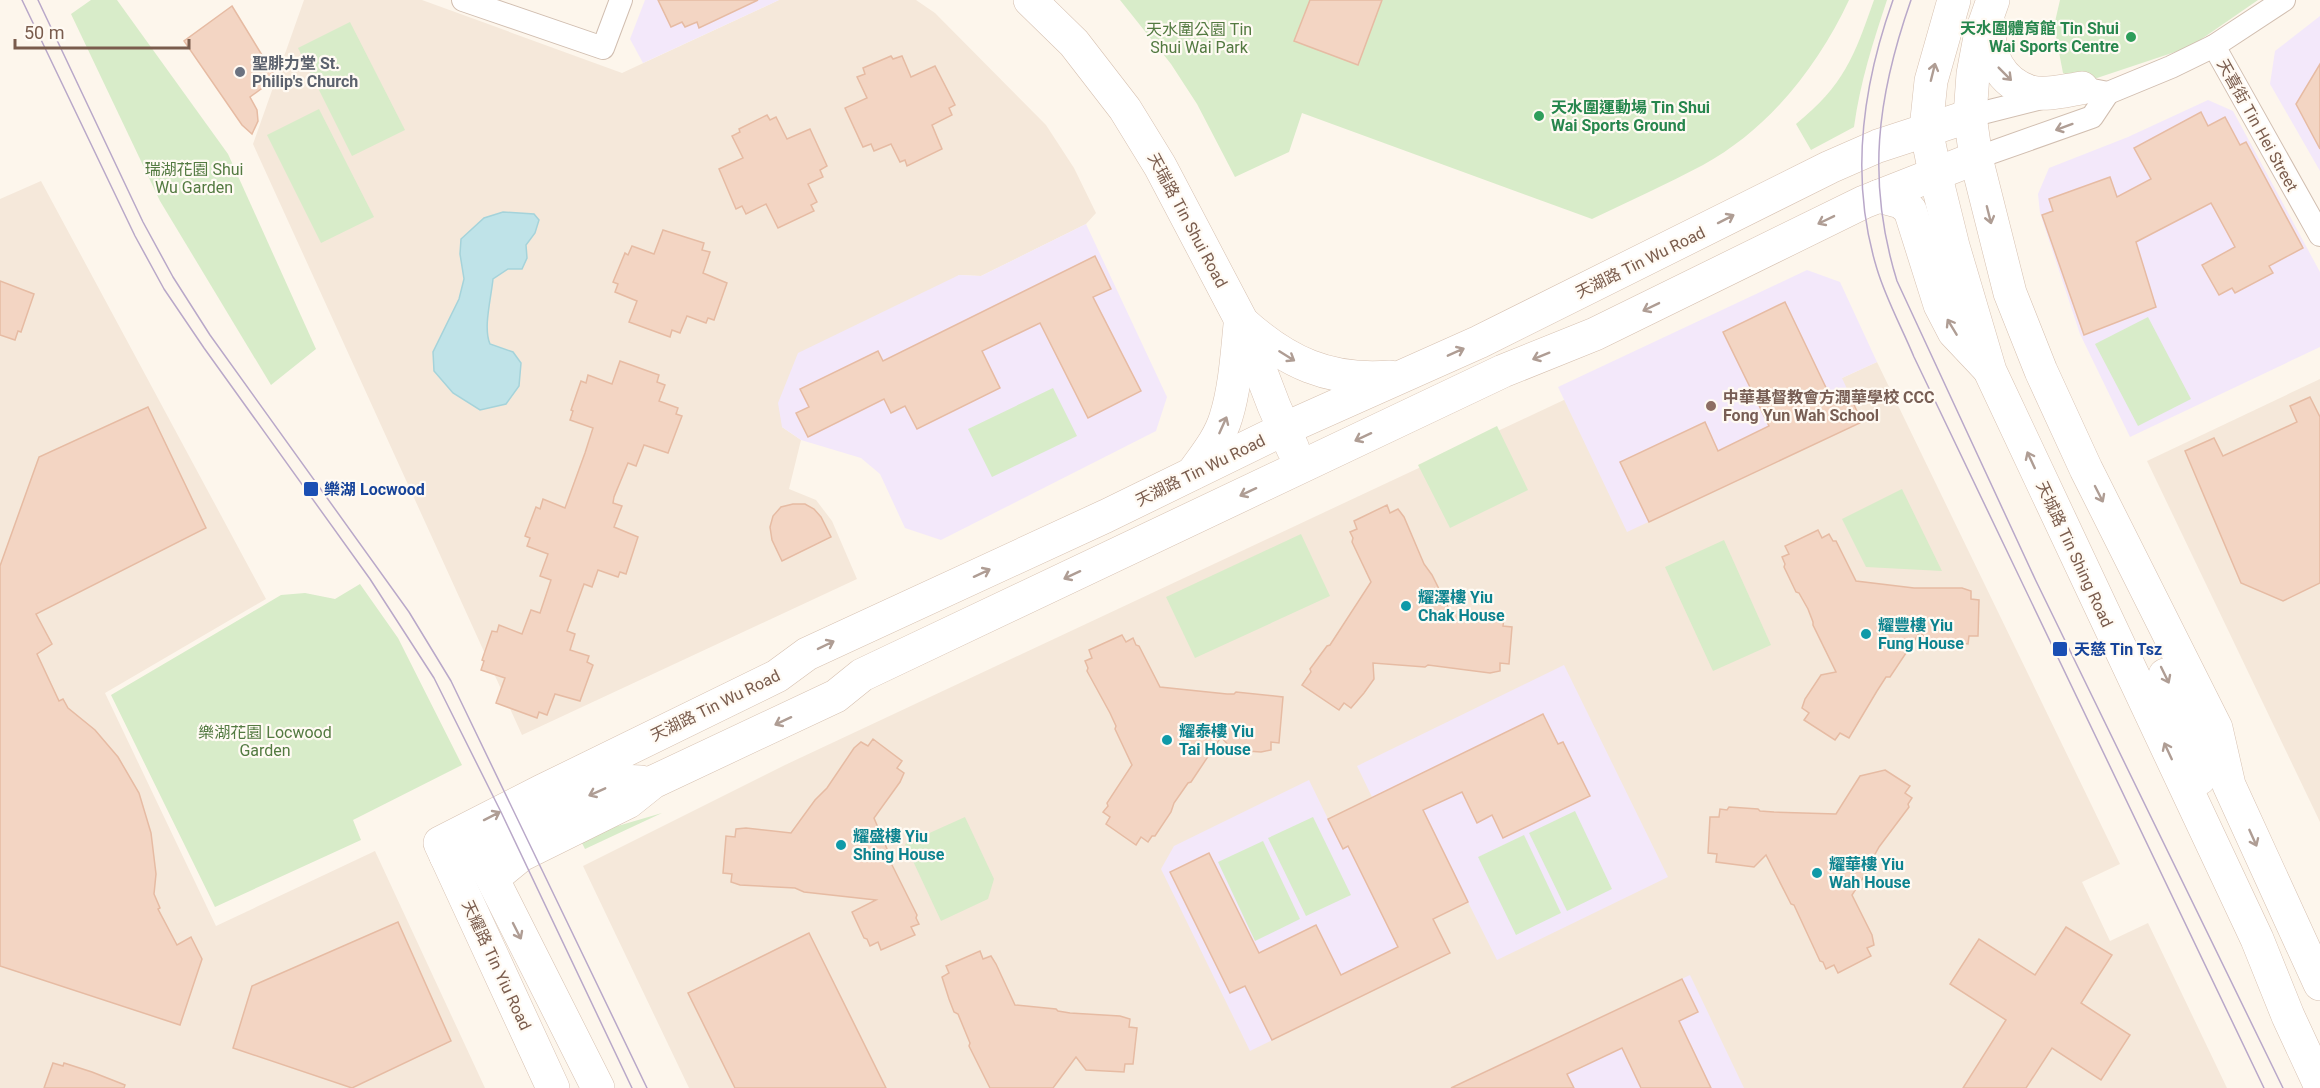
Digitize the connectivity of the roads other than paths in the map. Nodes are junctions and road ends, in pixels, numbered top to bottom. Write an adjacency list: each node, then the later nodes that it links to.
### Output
1 (463, 0): 2 (street)
2 (621, 0)
3 (1030, 0): 15 (main road, 天瑞路 Tin Shui Road)
4 (1954, 0): 10 (main road, 天城路 Tin Shing Road, one-way to 4)
5 (1993, 0): 8 (main road, one-way to 8); 9 (main road)
6 (2284, 0): 7 (street)
7 (2214, 46): 8 (street); 14 (street, 天喜街 Tin Hei Street)
8 (2095, 90): 9 (street); 11 (street, one-way to 11)
9 (1970, 116): 10 (main road, 天湖路 Tin Wu Road); 11 (main road)
10 (1926, 129): 12 (main road, 天城路 Tin Shing Road); 17 (main road, 天湖路 Tin Wu Road, one-way to 10)
11 (1976, 158): 12 (main road); 21 (main road, one-way to 21)
12 (1935, 173): 13 (main road); 16 (main road, 天城路 Tin Shing Road)
13 (1879, 196): 16 (main road, one-way to 13); 19 (main road, one-way to 19)
14 (2320, 235)
15 (1241, 320): 17 (main road, one-way to 17); 18 (main road, 天瑞路 Tin Shui Road); 20 (main road, one-way to 15)
16 (1990, 370): 22 (main road, 天城路 Tin Shing Road, one-way to 16)
17 (1403, 376): 18 (main road, 天湖路 Tin Wu Road)
18 (1284, 429): 19 (main road, 天瑞路 Tin Shui Road); 20 (main road, 天湖路 Tin Wu Road)
19 (1301, 467): 24 (main road, one-way to 24)
20 (1192, 474): 23 (main road, 天湖路 Tin Wu Road, one-way to 20)
21 (2132, 559): 22 (main road, one-way to 22); 25 (main road, one-way to 25)
22 (2184, 808): 26 (main road, 天城路 Tin Shing Road)
23 (443, 862): 24 (main road); 27 (main road); 28 (main road, 天耀路 Tin Yiu Road)
24 (486, 866): 29 (main road, 天耀路 Tin Yiu Road, one-way to 29)
25 (2320, 984)
26 (2320, 1085)
27 (533, 1088)
28 (553, 1088)
29 (598, 1088)

